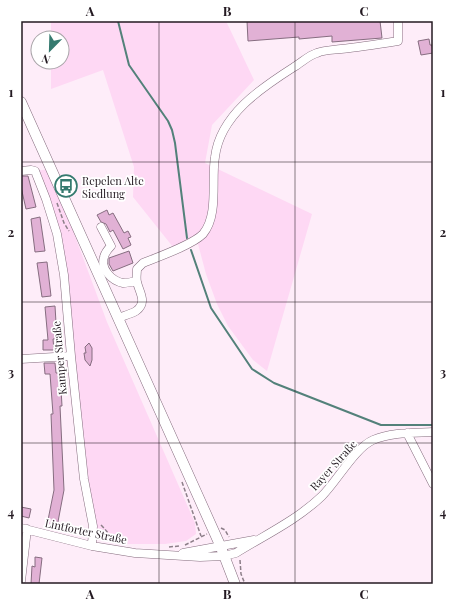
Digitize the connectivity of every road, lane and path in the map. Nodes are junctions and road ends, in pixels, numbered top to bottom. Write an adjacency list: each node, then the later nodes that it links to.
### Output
1 (398, 21): 5 (street)
2 (21, 102): 6 (main road)
3 (21, 171): 7 (street, Kamper Straße)
4 (101, 227): 5 (street)
5 (136, 281): 6 (street)
6 (118, 318): 14 (main road)
7 (71, 356): 8 (street); 12 (street, Kamper Straße)
8 (21, 358)
9 (433, 432): 10 (street, Rayer Straße)
10 (407, 433): 11 (street); 15 (street, Rayer Straße)
11 (433, 484)
12 (93, 526): 17 (path); 19 (street, Kamper Straße)
13 (24, 529): 19 (street, Lintforter Straße); 24 (street)
14 (213, 532): 16 (path); 18 (main road); 20 (path)
15 (258, 539): 16 (street, Rayer Straße); 21 (street, Rayer Straße)
16 (232, 543): 18 (street, Rayer Straße)
17 (132, 544)
18 (220, 545): 22 (street, Lintforter Straße); 23 (main road)
19 (92, 546): 22 (street, Lintforter Straße)
20 (166, 547)
21 (236, 553): 23 (street, Rayer Straße); 26 (path)
22 (170, 555): 23 (street, Lintforter Straße)
23 (224, 556): 25 (main road)
24 (21, 581)
25 (235, 584)
26 (245, 584)

